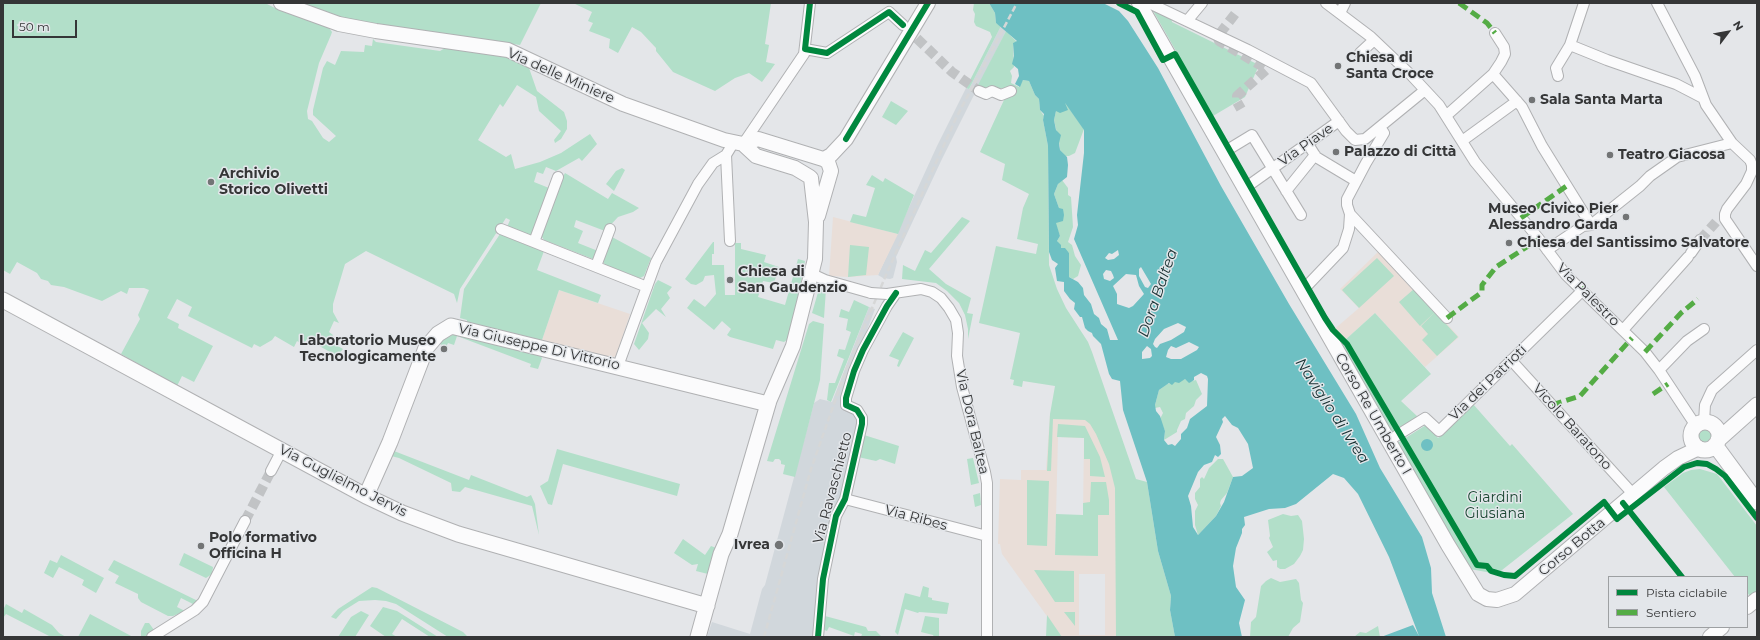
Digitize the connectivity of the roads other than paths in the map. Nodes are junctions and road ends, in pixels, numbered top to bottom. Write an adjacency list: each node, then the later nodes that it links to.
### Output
1 (282, 3): 30 (main road, Via delle Miniere)
2 (810, 3): 17 (street)
3 (928, 3): 36 (main road)
4 (1140, 3): 33 (main road, Corso Re Umberto I)
5 (1149, 3): 12 (street)
6 (1202, 3): 12 (street)
7 (1326, 3): 11 (street, Via Palestro)
8 (1345, 3): 11 (street)
9 (1584, 3): 16 (street)
10 (1657, 3): 24 (street)
11 (1340, 13): 15 (street, Via Palestro)
12 (1188, 21): 27 (street)
13 (903, 25): 17 (street)
14 (1495, 33): 20 (street)
15 (1374, 40): 18 (street); 21 (street, Via Palestro)
16 (1570, 45): 19 (street); 24 (street)
17 (805, 49): 30 (street)
18 (1360, 53)
19 (1557, 72)
20 (1493, 74): 25 (street); 26 (street)
21 (1425, 90): 26 (street, Via Palestro); 28 (street)
22 (978, 91): 23 (street)
23 (1011, 91)
24 (1703, 98): 31 (street)
25 (1517, 101): 29 (street); 46 (street)
26 (1447, 115): 29 (street, Via Palestro)
27 (1339, 121): 28 (street); 32 (street, Via Piave)
28 (1380, 127): 40 (street)
29 (1462, 141): 52 (street, Via Palestro)
30 (738, 143): 34 (street); 36 (main road, Via delle Miniere); 39 (main road, Via delle Miniere)
31 (1732, 143): 46 (street); 54 (street)
32 (1308, 144): 35 (street); 37 (street, Via Piave)
33 (1224, 152): 37 (street, Via Piave); 41 (main road, Corso Re Umberto I)
34 (726, 155): 51 (street); 56 (street)
35 (1315, 155): 40 (street); 42 (street)
36 (825, 165): 39 (main road); 39 (main road); 45 (main road)
37 (1272, 168): 41 (street, Via Piave); 42 (street, Via Piave)
38 (558, 177): 50 (street)
39 (810, 177): 45 (main road)
40 (1356, 181): 43 (street)
41 (1245, 188): 57 (main road, Corso Re Umberto I)
42 (1286, 191): 44 (street, Via Piave)
43 (1348, 209): 57 (street); 61 (street)
44 (1301, 215)
45 (816, 222): 55 (main road)
46 (1591, 225): 52 (street)
47 (501, 229): 50 (street)
48 (610, 229): 53 (street)
49 (1700, 240): 63 (street)
50 (534, 242): 53 (street)
51 (730, 242)
52 (1547, 250): 58 (street, Via Palestro)
53 (596, 266): 56 (street)
54 (1757, 266)
55 (812, 274): 59 (street, Via Dora Baltea, bridge); 68 (main road)
56 (647, 287): 66 (street)
57 (1303, 290): 71 (main road, Corso Re Umberto I)
58 (1582, 291): 63 (street, Via Palestro); 65 (street, Via dei Patrioti)
59 (891, 294): 77 (street, Via Ravaschietto); 80 (street, Via Dora Baltea)
60 (4, 302): 73 (main road, Via Guglielmo Jervis)
61 (1447, 318)
62 (1704, 329): 67 (street)
63 (1623, 330): 67 (street, Via Palestro)
64 (1757, 350): 70 (street)
65 (1511, 360): 71 (street, Via dei Patrioti); 75 (street, Vicolo Baratono)
66 (618, 366): 68 (main road, Via Giuseppe Di Vittorio); 76 (main road, Via Giuseppe Di Vittorio)
67 (1659, 370): 70 (street, Via Palestro)
68 (768, 404): 83 (main road)
69 (1753, 408): 70 (main road); 72 (main road)
70 (1704, 424): 72 (main road); 72 (main road)
71 (1388, 441): 81 (main road, Corso Re Umberto I)
72 (1710, 446): 75 (main road, Corso Botta); 78 (main road)
73 (282, 450): 74 (street); 76 (main road, Via Guglielmo Jervis)
74 (271, 471)
75 (1633, 494): 81 (main road, Corso Botta)
76 (366, 496): 83 (main road, Via Guglielmo Jervis)
77 (845, 499): 80 (street, Via Ribes); 88 (street, Via Ravaschietto)
78 (1757, 502)
79 (244, 521): 86 (street)
80 (987, 536): 89 (street, Via Dora Baltea)
81 (1478, 594)
82 (1757, 599): 84 (main road)
83 (707, 606): 87 (main road)
84 (1748, 606)
85 (1721, 628): 90 (main road)
86 (152, 637)
87 (698, 637)
88 (818, 637)
89 (987, 637)
90 (1710, 637)

